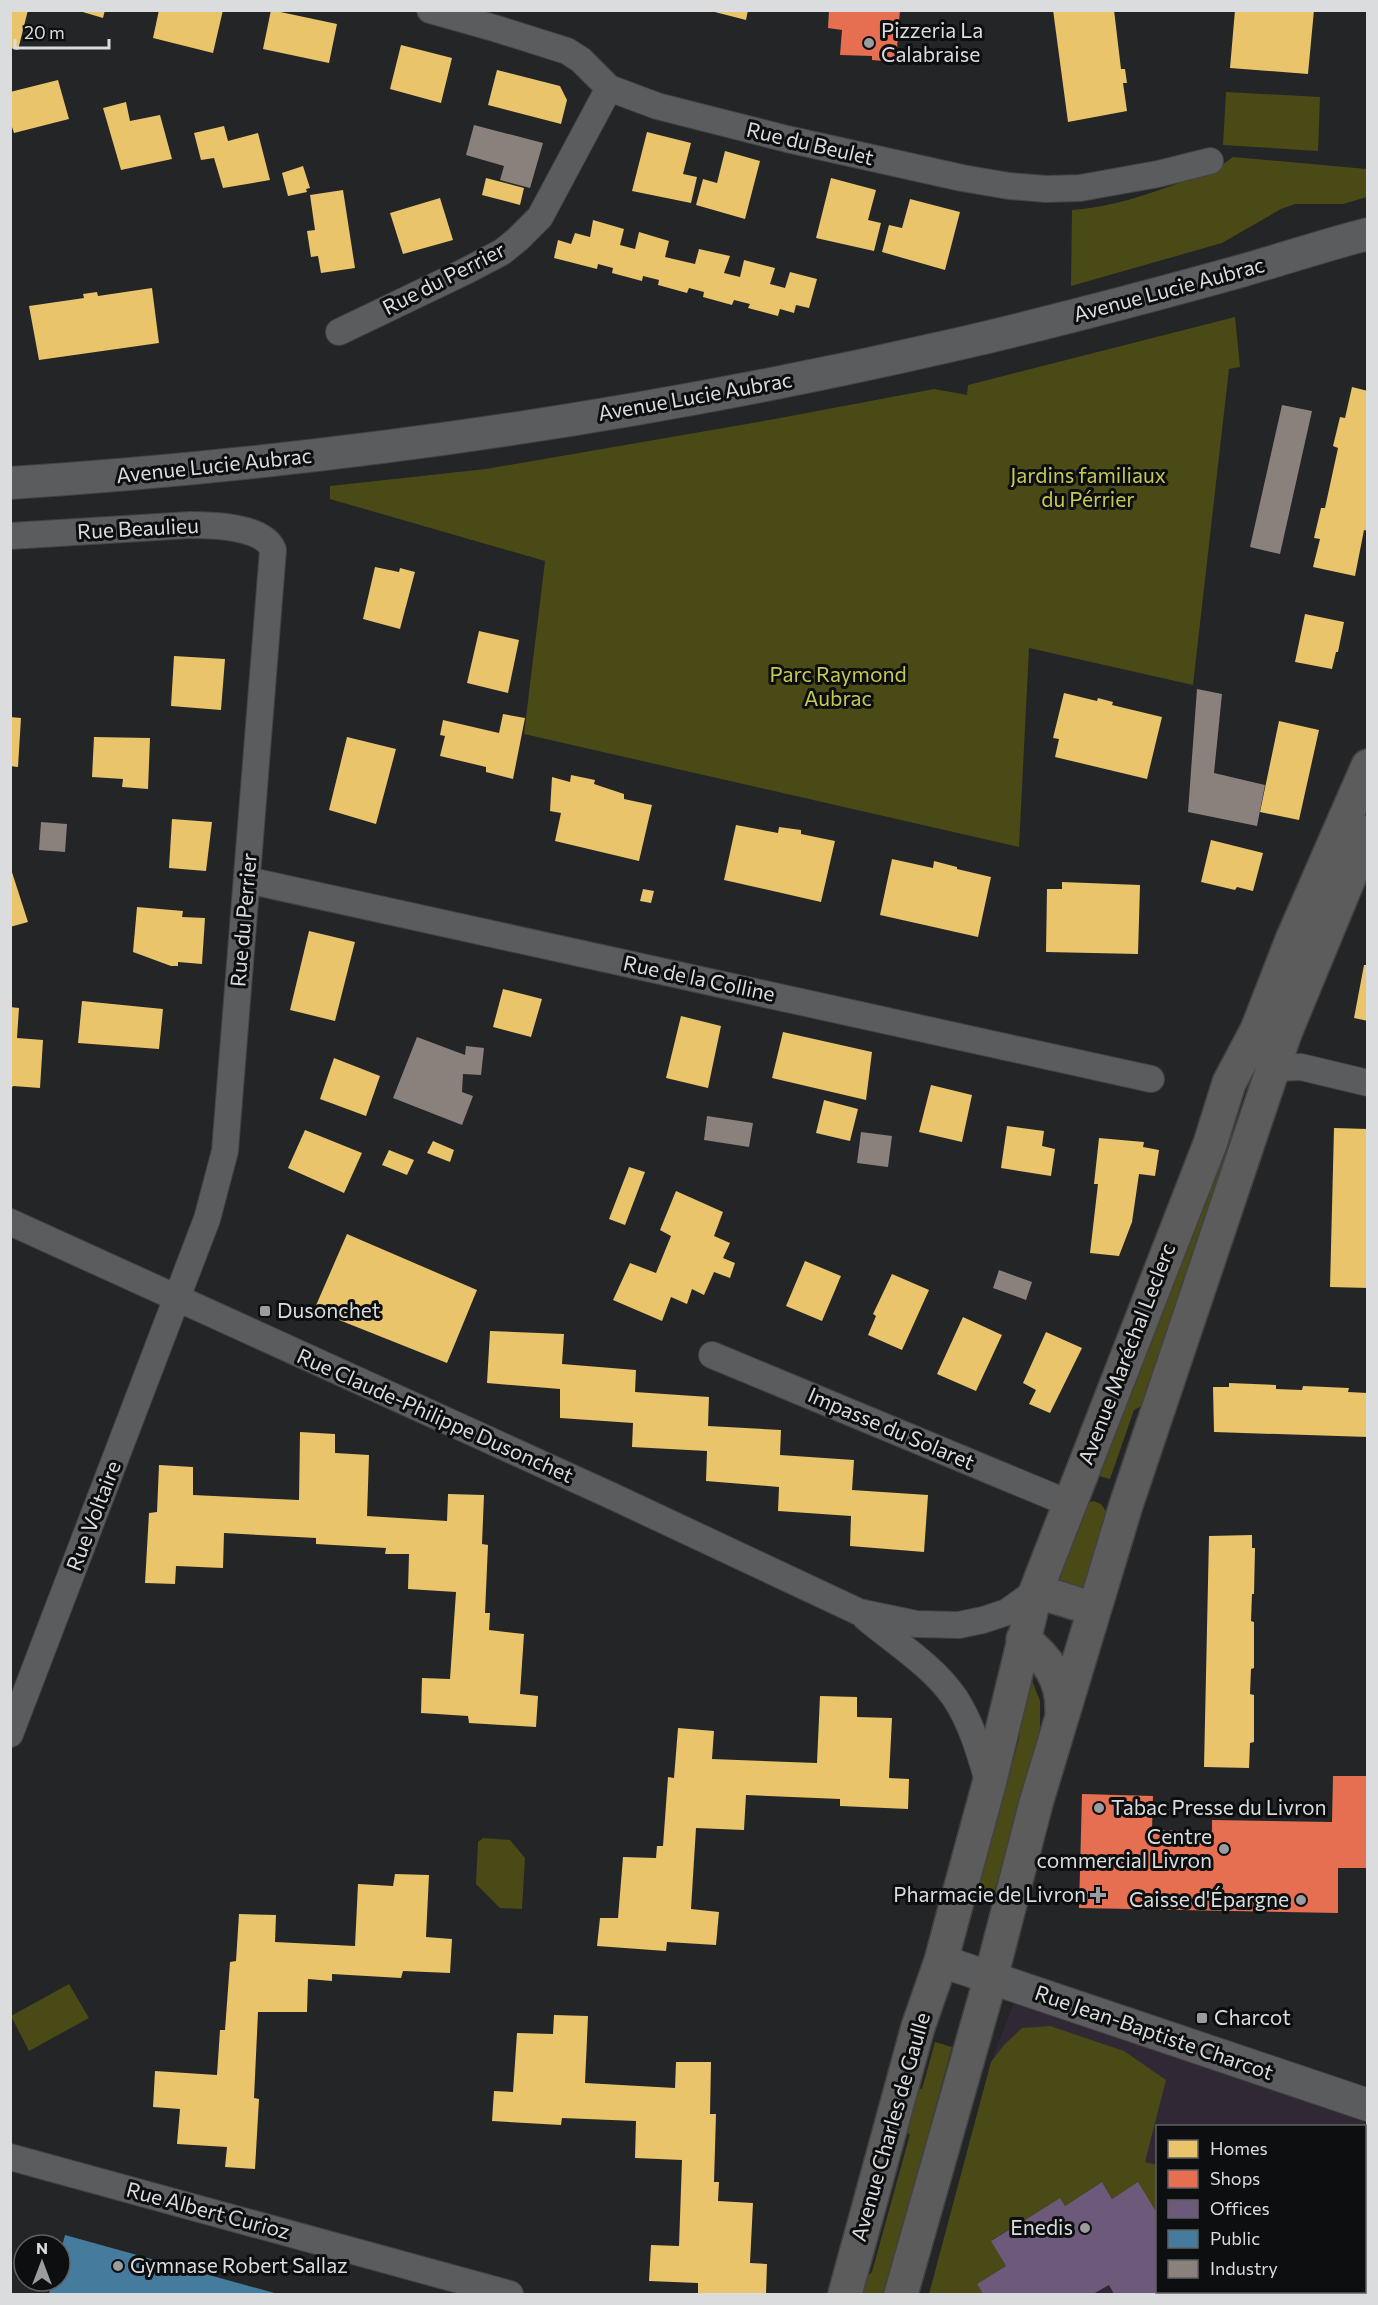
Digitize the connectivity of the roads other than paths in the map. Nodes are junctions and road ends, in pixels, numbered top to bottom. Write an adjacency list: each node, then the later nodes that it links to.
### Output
1 (430, 10): 2 (street, Rue du Beulet)
2 (609, 88): 3 (street, Rue du Beulet); 5 (street, Rue du Perrier)
3 (1210, 161)
4 (1367, 234): 6 (street, Avenue Lucie Aubrac)
5 (339, 332)
6 (10, 483)
7 (10, 536): 8 (street, Rue Beaulieu)
8 (265, 538): 11 (street, Rue du Perrier)
9 (1368, 766): 18 (main road, Avenue Maréchal Leclerc)
10 (1368, 832): 12 (main road, Avenue Maréchal Leclerc)
11 (247, 880): 13 (street, Rue de la Colline); 16 (street, Rue du Perrier)
12 (1274, 1068): 14 (street); 19 (main road, Avenue Maréchal Leclerc)
13 (1151, 1079)
14 (1368, 1083)
15 (10, 1222): 16 (street, Rue Claude-Philippe Dusonchet)
16 (176, 1298): 22 (street, Rue Claude-Philippe Dusonchet); 26 (street, Rue Voltaire)
17 (712, 1355): 18 (street, Impasse du Solaret)
18 (1071, 1496): 19 (main road); 20 (main road, Avenue Maréchal Leclerc)
19 (1126, 1505): 21 (main road, Avenue Maréchal Leclerc)
20 (1036, 1591): 21 (main road); 23 (street, Rue Claude-Philippe Dusonchet); 24 (main road, Avenue Maréchal Leclerc)
21 (1094, 1609): 25 (main road, Avenue Maréchal Leclerc)
22 (859, 1612): 23 (street, Rue Claude-Philippe Dusonchet); 27 (street, Rue Claude-Philippe Dusonchet)
23 (959, 1625): 24 (street, Rue Claude-Philippe Dusonchet)
24 (1023, 1639): 25 (main road); 27 (main road, Avenue Maréchal Leclerc)
25 (1062, 1716): 29 (main road, Avenue Maréchal Leclerc)
26 (10, 1734)
27 (989, 1784): 28 (main road, Avenue Maréchal Leclerc)
28 (941, 1961): 29 (street, Rue Jean-Baptiste Charcot); 33 (main road, Avenue Charles de Gaulle)
29 (991, 1977): 30 (street, Rue Jean-Baptiste Charcot); 34 (main road)
30 (1368, 2105)
31 (10, 2157): 32 (street, Rue Albert Curioz)
32 (510, 2295)
33 (844, 2295)
34 (902, 2295)

